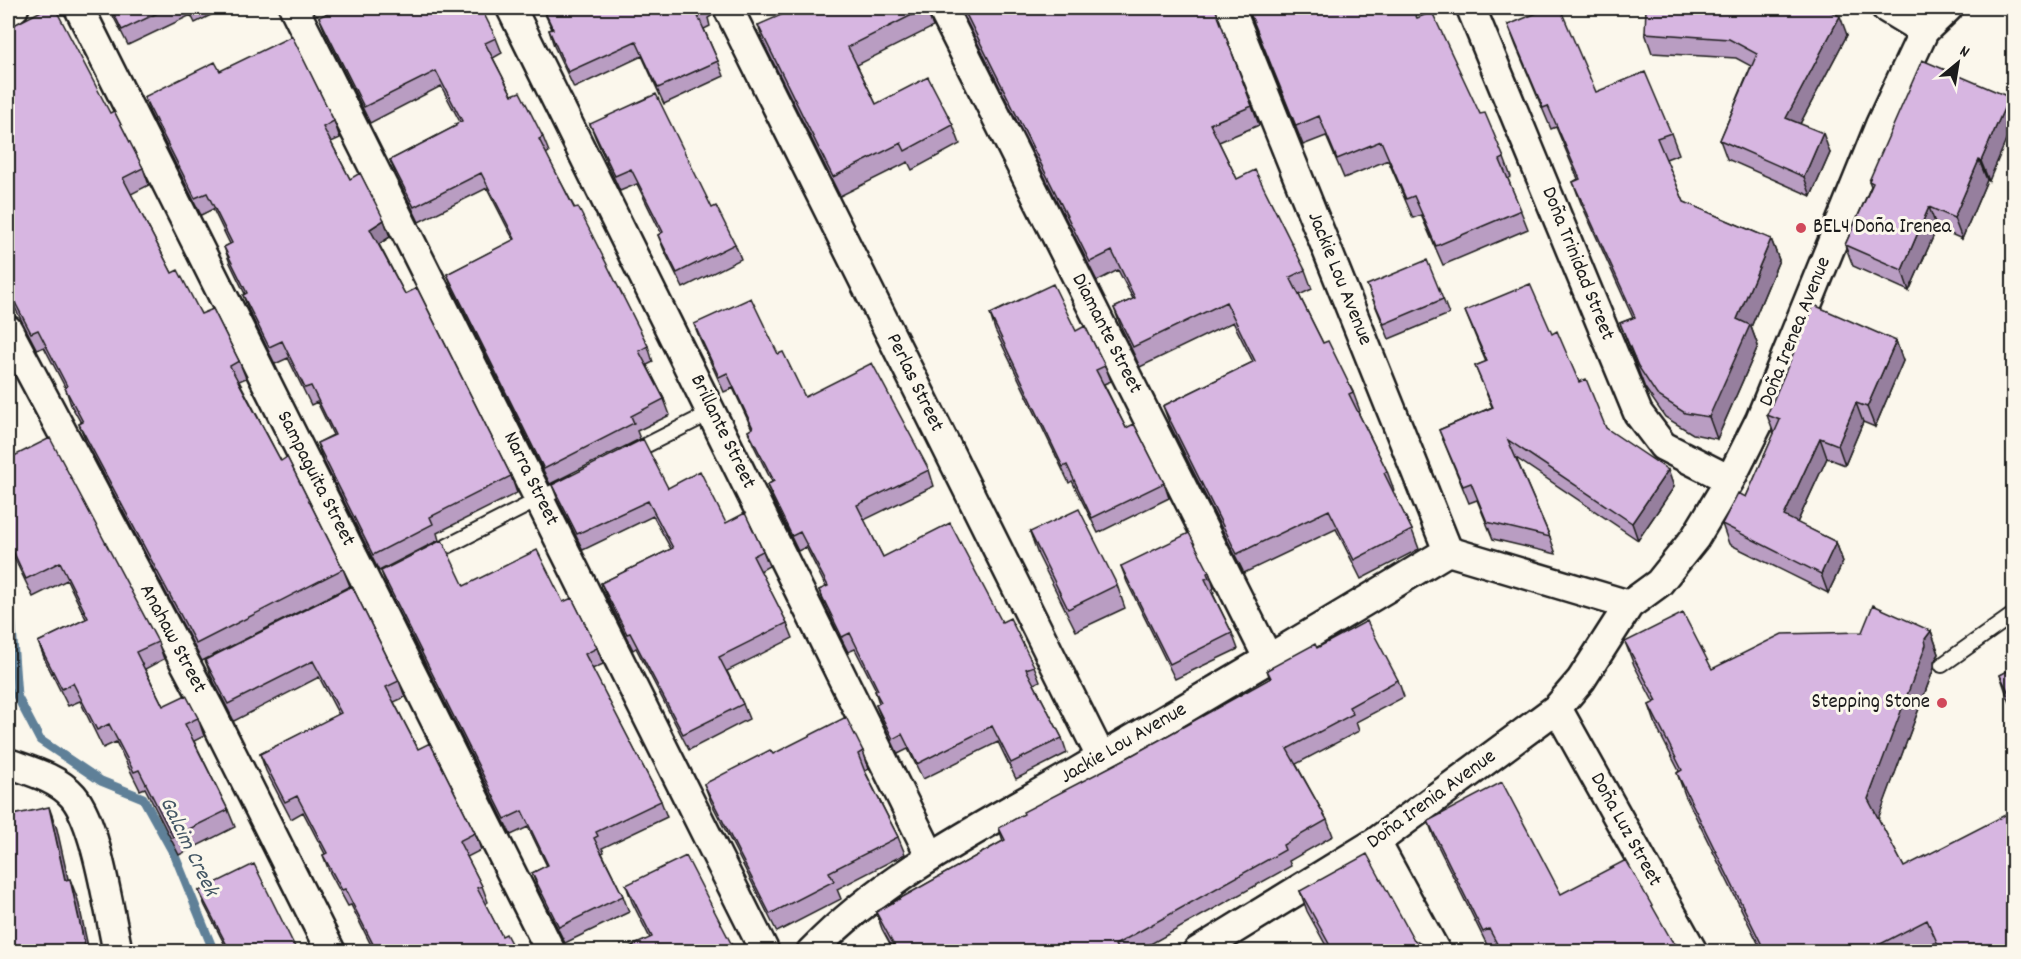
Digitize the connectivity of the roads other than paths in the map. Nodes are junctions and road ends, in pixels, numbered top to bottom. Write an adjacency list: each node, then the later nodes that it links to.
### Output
1 (14, 8): 11 (street)
2 (79, 8): 32 (street, Sampaguita Street)
3 (294, 8): 18 (street, Narra Street)
4 (511, 8): 14 (street, Brillante Street)
5 (728, 8): 26 (street, Perlas Street)
6 (942, 8): 23 (street, Diamante Street)
7 (1230, 8): 19 (street, Jackie Lou Avenue)
8 (1473, 8): 17 (street, Doña Trinidad Street)
9 (1886, 8): 12 (street)
10 (1948, 8): 12 (street, Doña Irenea Avenue)
11 (8, 12)
12 (1924, 31): 17 (street, Doña Irenea Avenue)
13 (8, 330): 31 (street, Anahaw Street)
14 (712, 412): 15 (lane); 29 (street, Brillante Street)
15 (621, 458)
16 (580, 479): 18 (lane)
17 (1730, 480): 21 (street, Doña Irenea Avenue)
18 (540, 499): 20 (lane); 33 (street, Narra Street)
19 (1448, 551): 21 (street); 23 (street, Jackie Lou Avenue)
20 (419, 561)
21 (1629, 605): 25 (street, Doña Irenia Avenue)
22 (2012, 615): 24 (lane)
23 (1269, 660): 26 (street, Jackie Lou Avenue)
24 (1942, 665)
25 (1557, 708): 28 (street, Doña Irenia Avenue); 37 (street, Doña Luz Street)
26 (1101, 758): 29 (street, Jackie Lou Avenue)
27 (8, 763): 30 (street)
28 (1376, 842): 35 (street, Doña Irenia Avenue); 36 (street)
29 (931, 857): 34 (street, Jackie Lou Avenue)
30 (118, 951)
31 (330, 951)
32 (551, 951)
33 (765, 951)
34 (811, 951)
35 (1197, 951)
36 (1436, 951)
37 (1693, 951)

